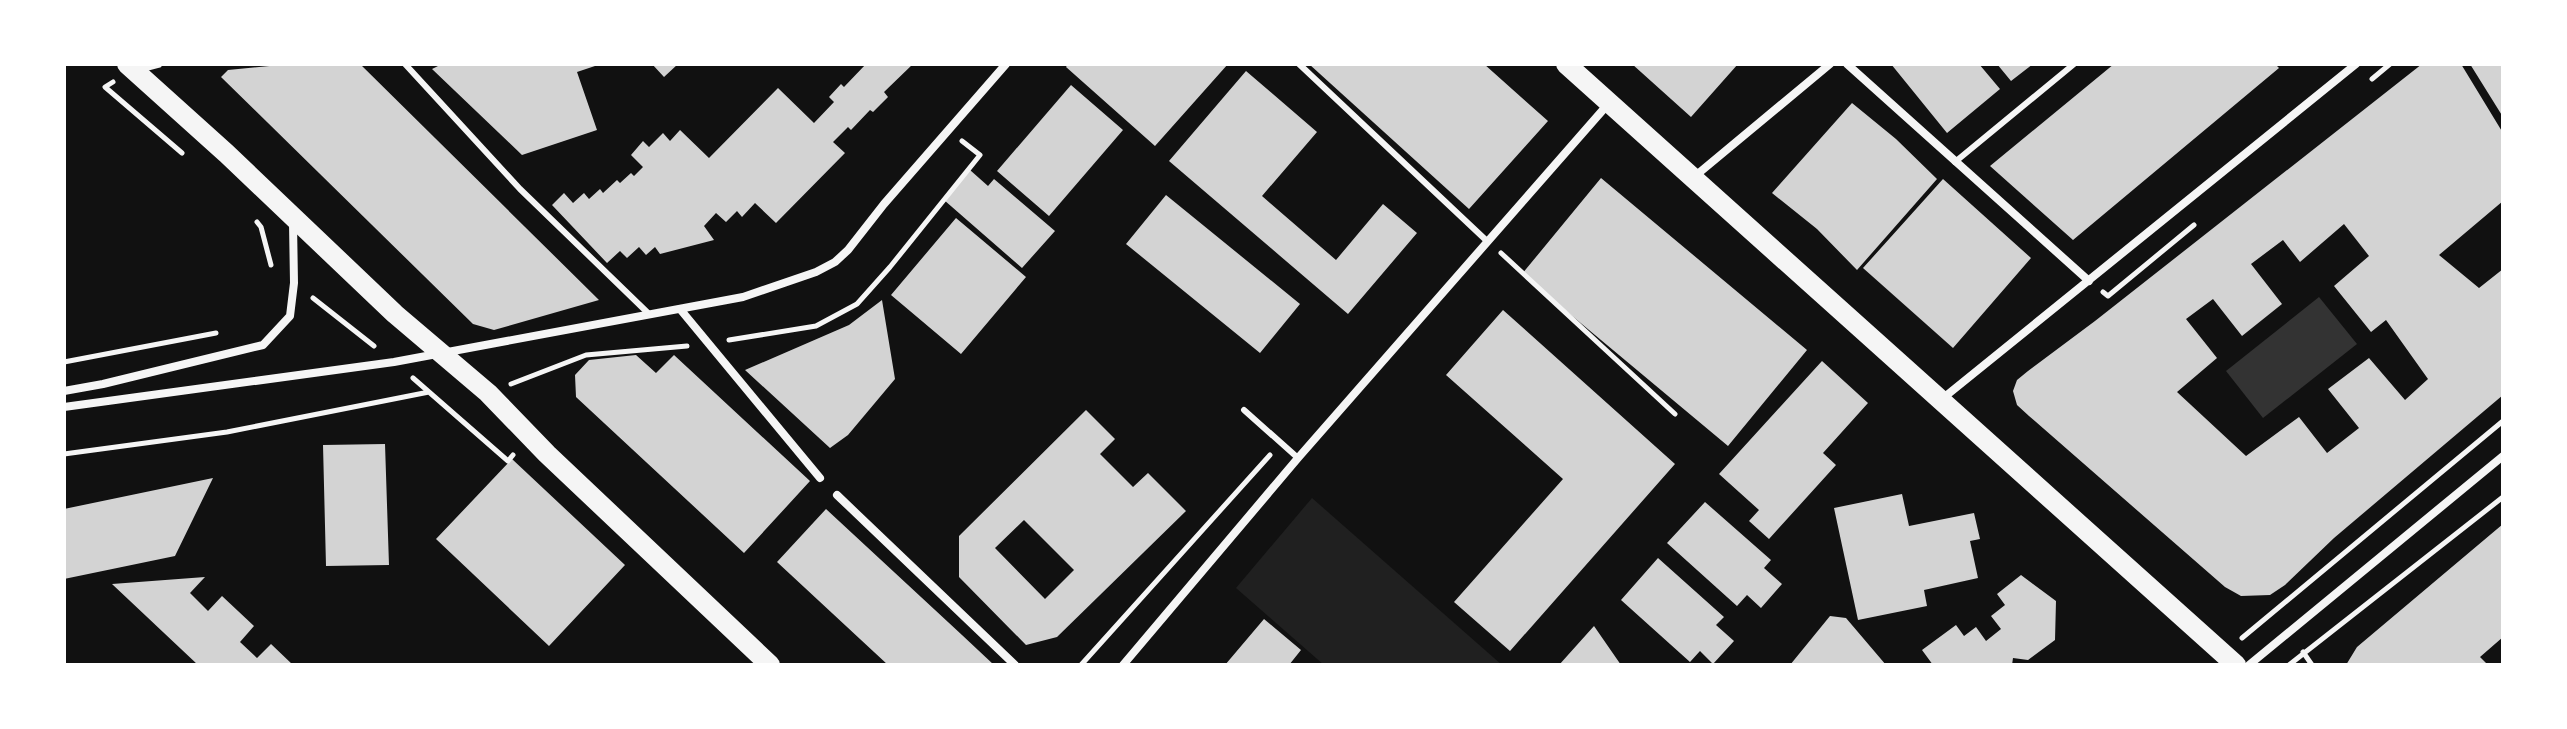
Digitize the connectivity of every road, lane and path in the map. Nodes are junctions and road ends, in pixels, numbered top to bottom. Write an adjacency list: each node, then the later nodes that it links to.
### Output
1 (158, 64): 10 (street)
2 (405, 64): 21 (lane)
3 (1006, 64): 20 (street)
4 (1299, 64): 17 (lane)
5 (1566, 64): 11 (main road)
6 (1830, 64): 14 (street)
7 (1847, 64): 13 (street)
8 (2074, 64): 13 (lane)
9 (2356, 64): 19 (street)
10 (130, 67): 12 (path); 16 (main road)
11 (1609, 103): 14 (main road); 17 (street)
12 (190, 159)
13 (1955, 162): 19 (street)
14 (1693, 178): 27 (main road)
15 (253, 218): 18 (path)
16 (293, 218): 23 (main road); 25 (street)
17 (1488, 242): 30 (path); 34 (street)
18 (272, 272)
19 (2089, 281): 27 (street)
20 (680, 309): 21 (street); 35 (street)
21 (649, 314): 23 (street)
22 (226, 331): 24 (path)
23 (439, 352): 28 (street); 39 (main road)
24 (64, 362)
25 (64, 391)
26 (429, 392): 32 (path)
27 (1941, 400): 38 (main road)
28 (64, 407)
29 (1244, 410): 34 (lane)
30 (1675, 414)
31 (2503, 421): 38 (path)
32 (64, 454)
33 (2503, 456): 42 (street)
34 (1298, 458): 41 (street)
35 (820, 478)
36 (837, 495): 40 (street)
37 (2503, 497): 43 (path)
38 (2230, 659)
39 (770, 665)
40 (1015, 665)
41 (1123, 665)
42 (2249, 665)
43 (2289, 665)

